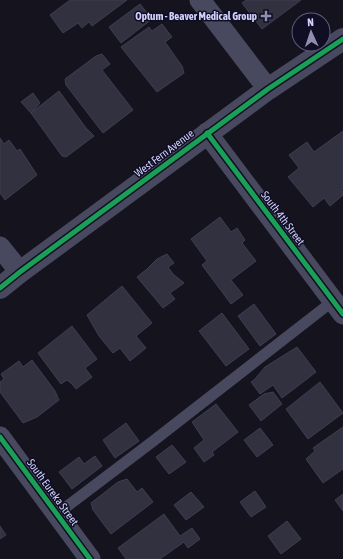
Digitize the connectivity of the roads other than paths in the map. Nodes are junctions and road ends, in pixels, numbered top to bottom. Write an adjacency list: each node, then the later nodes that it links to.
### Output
1 (200, 0): 3 (street)
2 (343, 39): 3 (street, West Fern Avenue)
3 (268, 89): 4 (street, West Fern Avenue)
4 (207, 133): 6 (street, West Fern Avenue); 8 (street, South 4th Street)
5 (0, 247): 6 (street)
6 (20, 272): 7 (street, West Fern Avenue)
7 (0, 288)
8 (338, 308): 10 (lane)
9 (0, 437): 10 (street, South Eureka Street)
10 (57, 514): 11 (street, South Eureka Street)
11 (90, 559)

